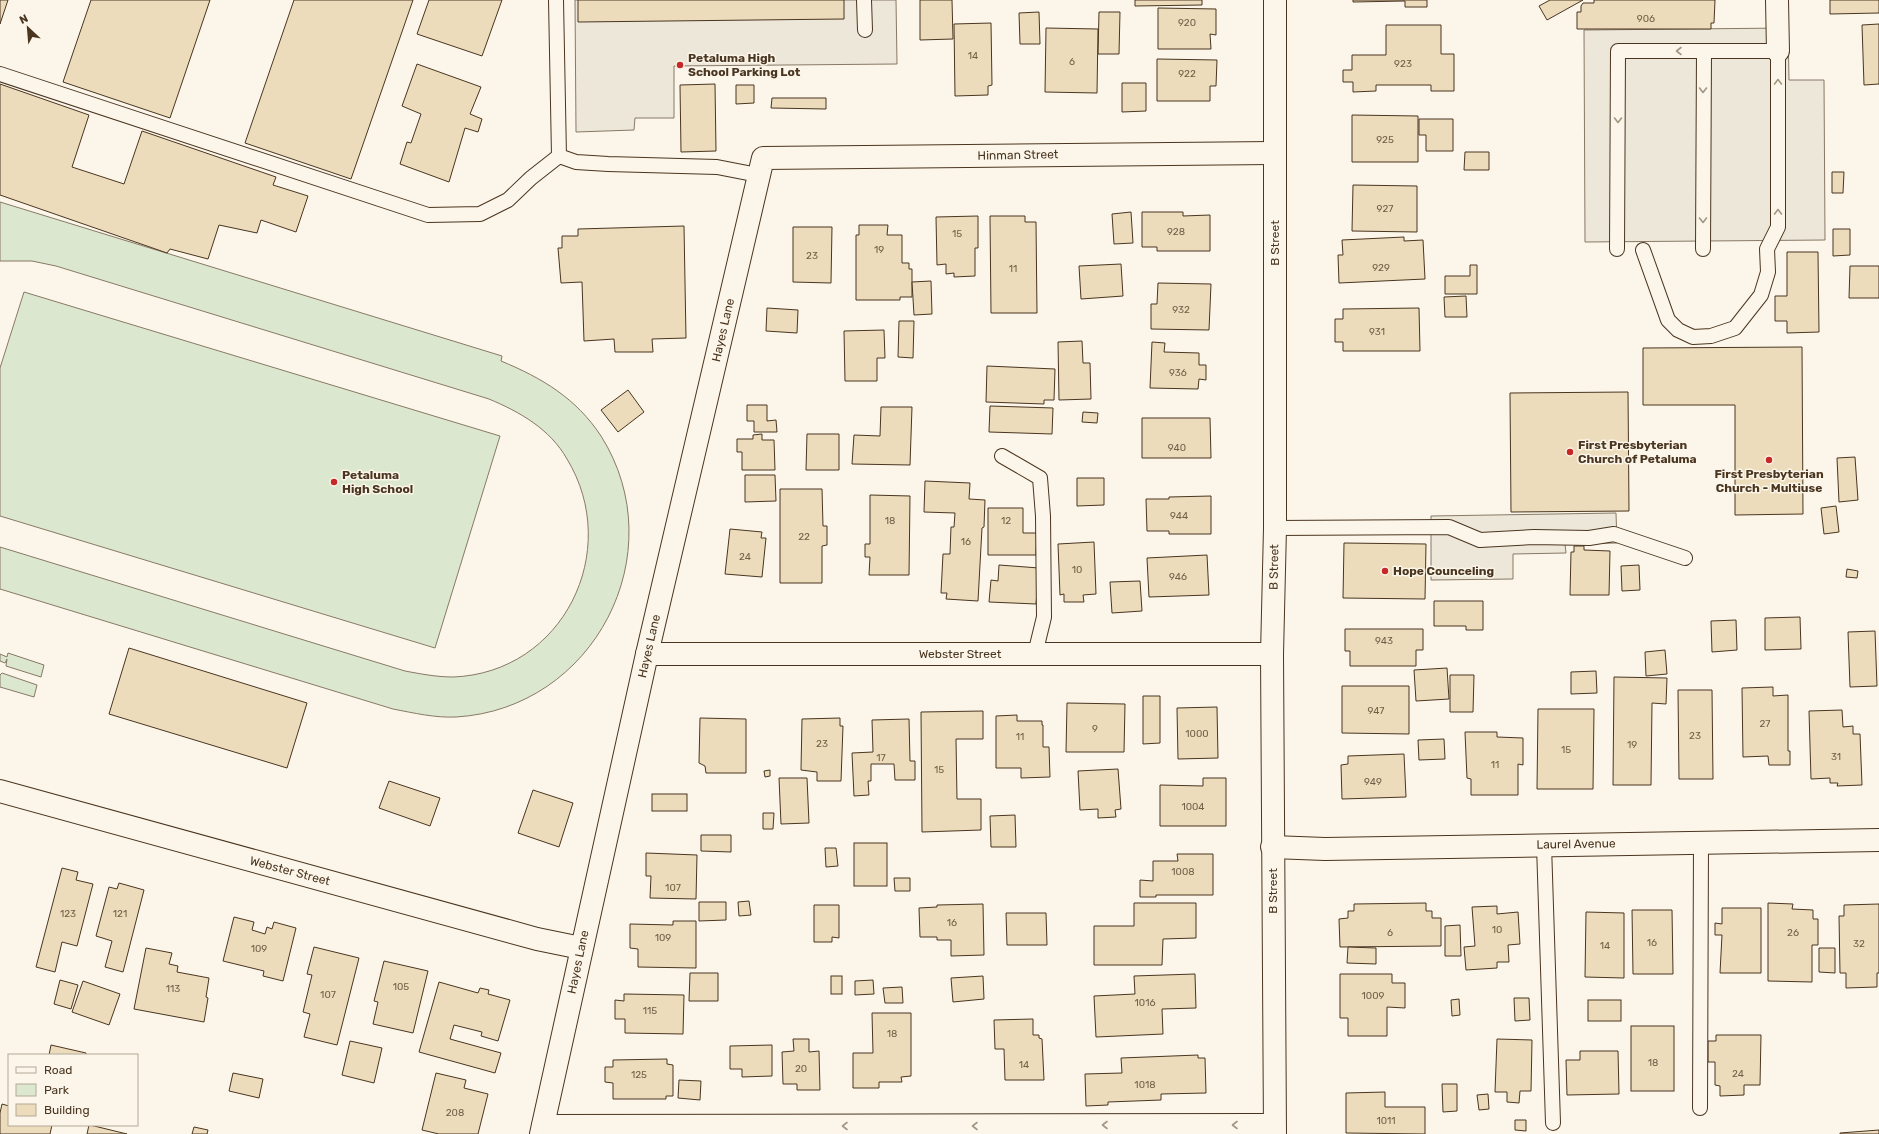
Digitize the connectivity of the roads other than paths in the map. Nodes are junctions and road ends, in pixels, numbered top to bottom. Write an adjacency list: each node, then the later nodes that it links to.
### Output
1 (556, 0): 10 (lane)
2 (864, 0): 5 (lane)
3 (1275, 0): 9 (street, B Street)
4 (1777, 0): 7 (street)
5 (865, 30)
6 (1704, 51): 7 (lane); 12 (lane, one-way to 12); 13 (lane, one-way to 13)
7 (1778, 51): 14 (lane, one-way to 7)
8 (0, 74): 10 (lane)
9 (1274, 153): 11 (street, Hinman Street); 16 (street, B Street)
10 (559, 156): 11 (lane)
11 (760, 167): 18 (street, Hayes Lane)
12 (1703, 249)
13 (1617, 250)
14 (1644, 250)
15 (1002, 456): 19 (lane)
16 (1275, 528): 17 (lane); 20 (street, B Street)
17 (1685, 558)
18 (647, 654): 19 (street, Webster Street); 26 (street, Hayes Lane)
19 (1034, 654): 20 (street, Webster Street)
20 (1272, 654): 25 (street, B Street)
21 (0, 791): 26 (street, Webster Street)
22 (1879, 840): 23 (street, Laurel Avenue)
23 (1701, 843): 24 (street, Laurel Avenue); 27 (lane)
24 (1544, 845): 25 (street, Laurel Avenue); 28 (lane)
25 (1272, 847): 30 (street, B Street)
26 (581, 948): 29 (street, Hayes Lane)
27 (1700, 1108)
28 (1553, 1123)
29 (542, 1130): 30 (street, one-way to 29)
30 (1275, 1130)

